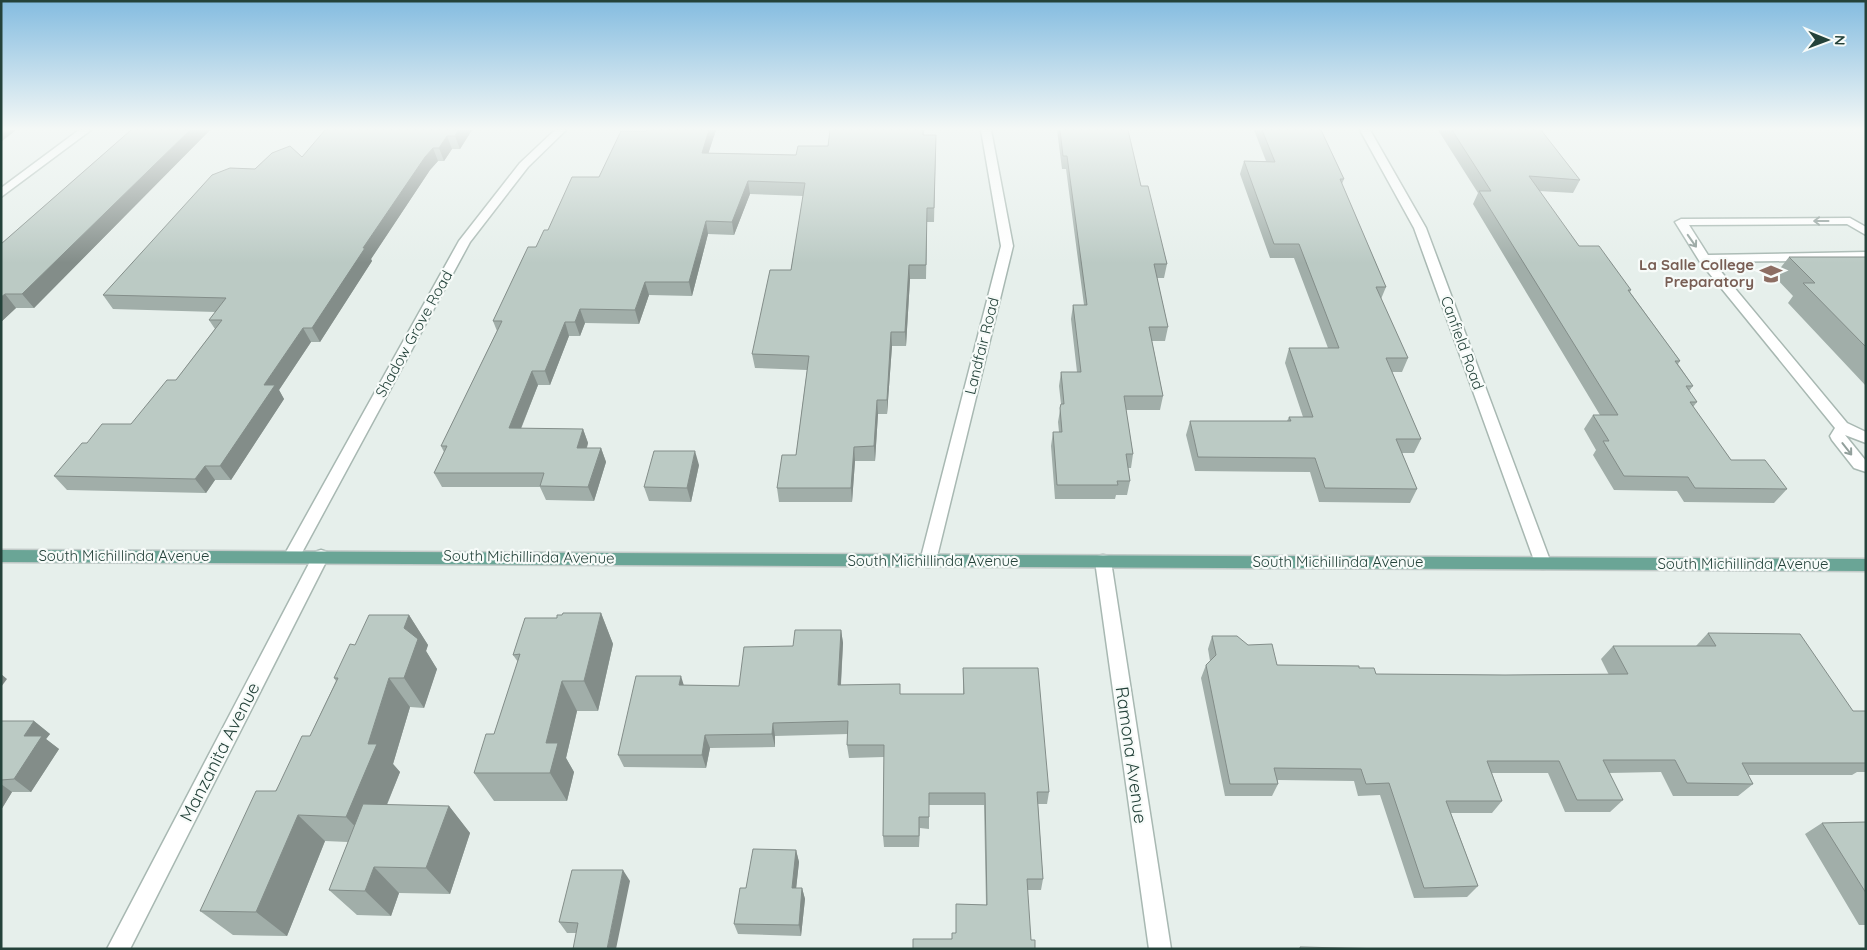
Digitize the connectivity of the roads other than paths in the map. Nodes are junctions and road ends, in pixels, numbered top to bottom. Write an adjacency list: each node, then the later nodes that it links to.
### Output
1 (27, 174): 5 (street)
2 (517, 174): 13 (street, Shadow Grove Road)
3 (994, 174): 15 (street, Landfair Road)
4 (1390, 174): 17 (street, Canfield Road)
5 (1, 194)
6 (1866, 232): 8 (street, one-way to 8)
7 (1866, 256): 8 (street)
8 (1704, 258): 9 (street)
9 (1842, 427): 10 (street); 11 (street, one-way to 11)
10 (1866, 438)
11 (1866, 467)
12 (1, 556): 13 (main road, South Michillinda Avenue)
13 (292, 556): 14 (main road, South Michillinda Avenue)
14 (321, 556): 15 (main road, South Michillinda Avenue); 19 (street, Manzanita Avenue)
15 (928, 561): 16 (main road, South Michillinda Avenue)
16 (1103, 561): 17 (main road, South Michillinda Avenue); 20 (street, Ramona Avenue)
17 (1543, 563): 18 (main road, South Michillinda Avenue)
18 (1866, 565)
19 (118, 949)
20 (1160, 949)

